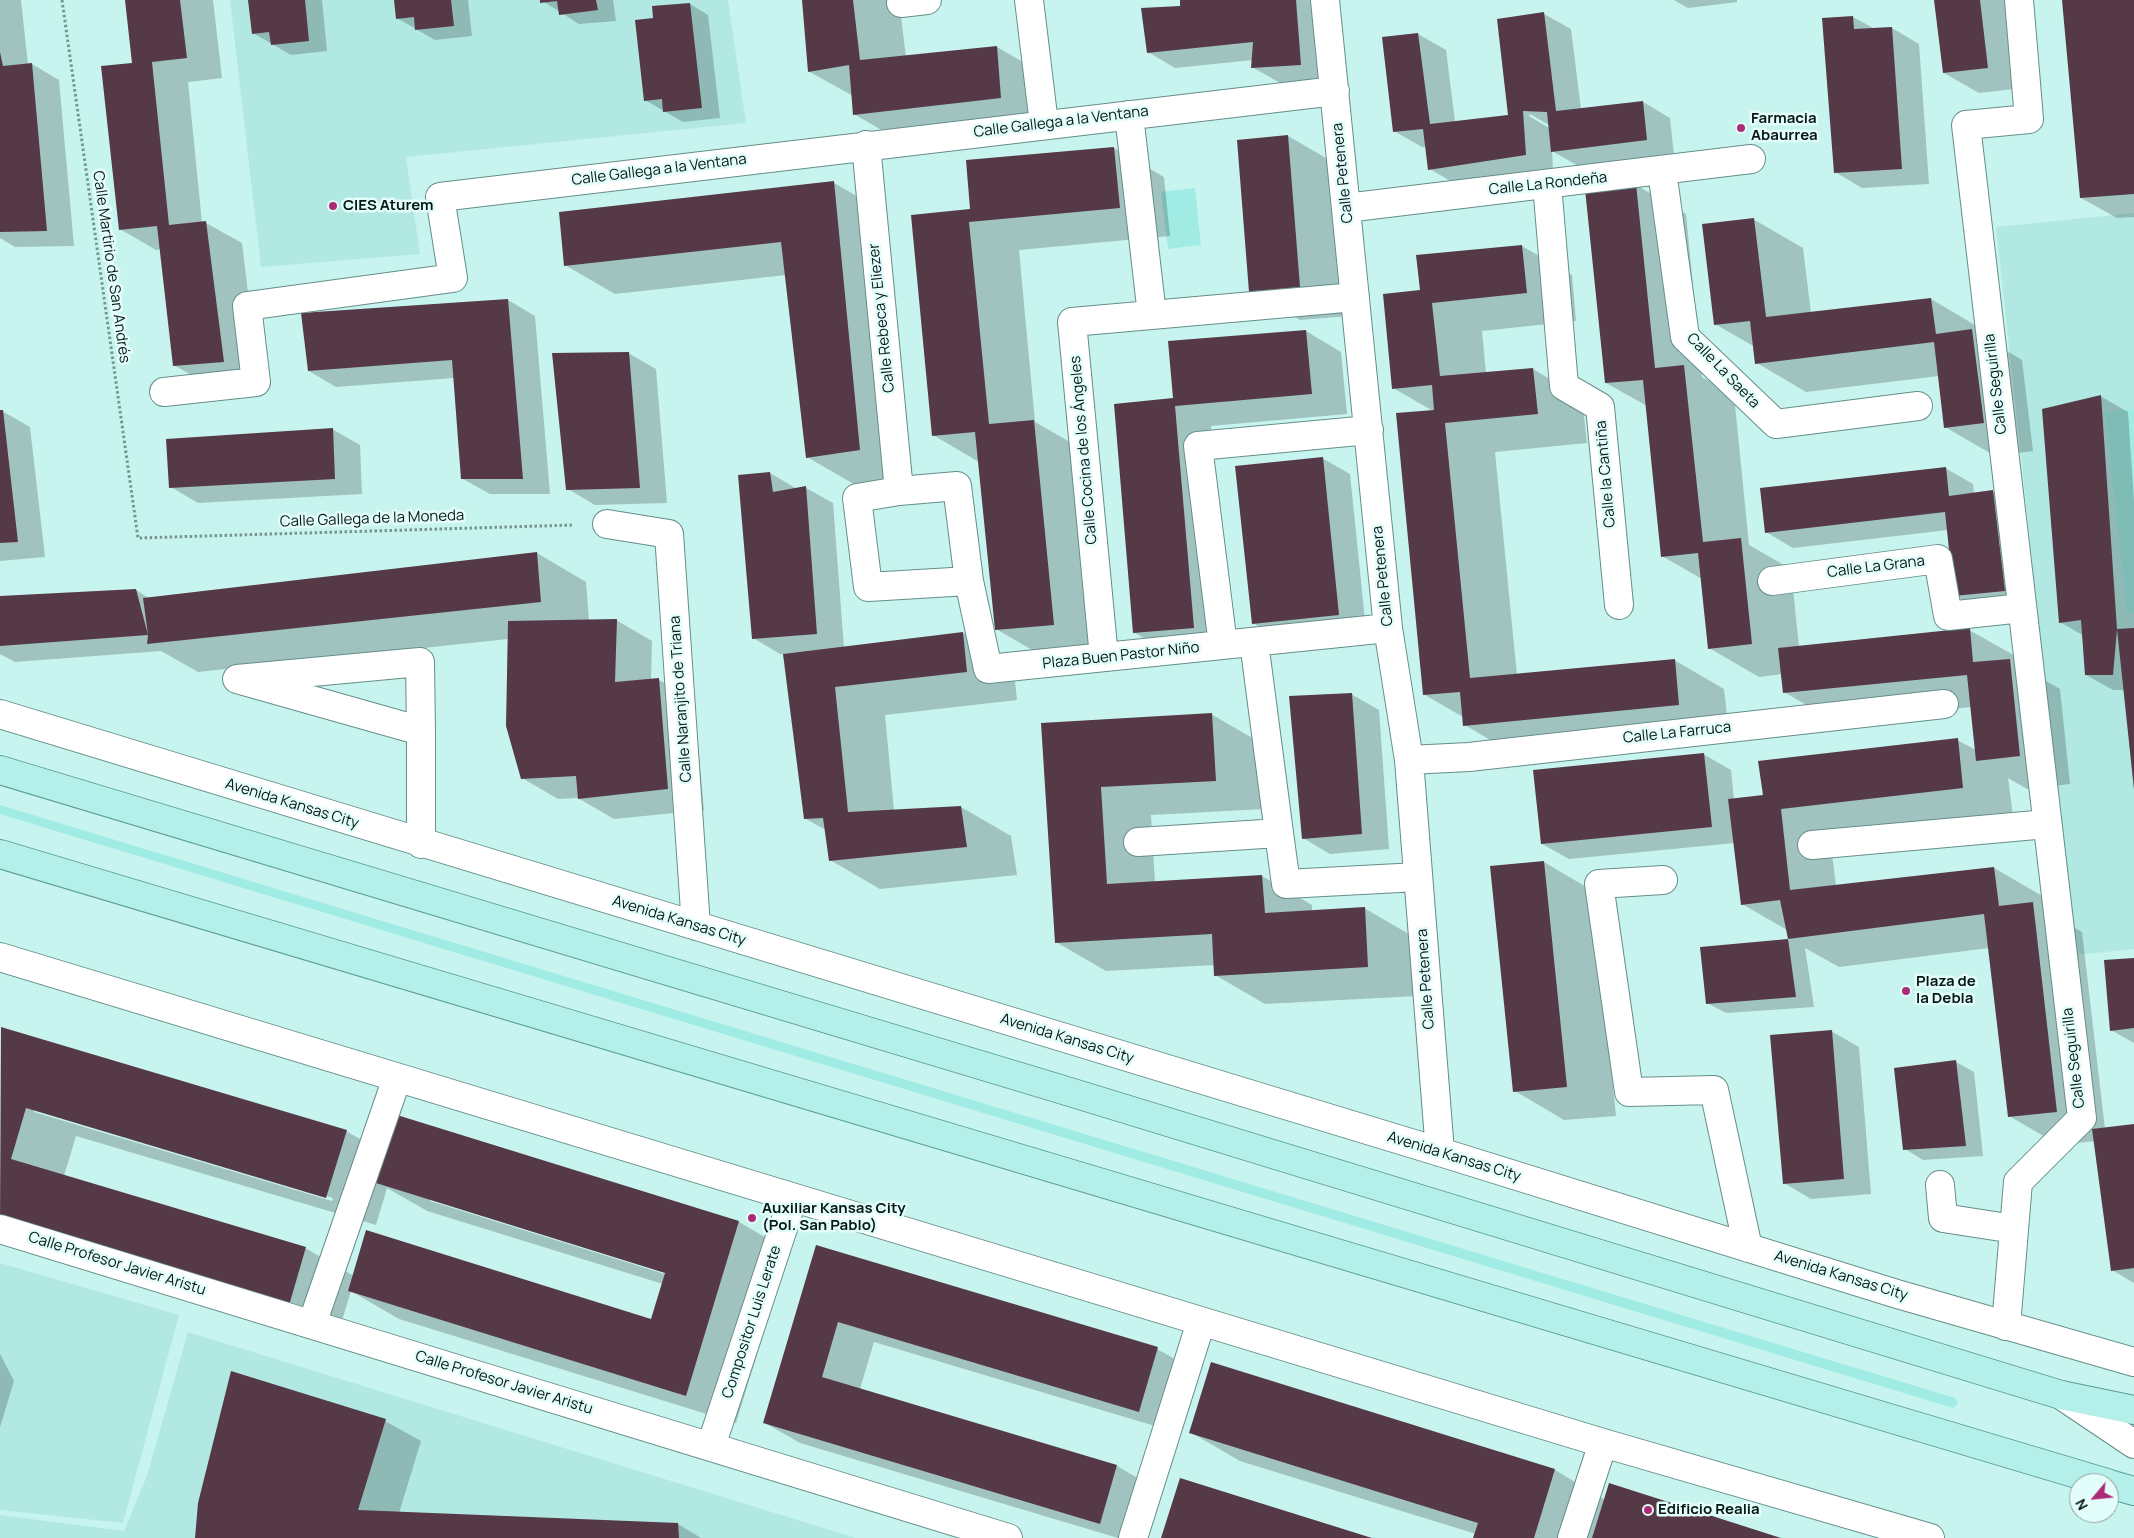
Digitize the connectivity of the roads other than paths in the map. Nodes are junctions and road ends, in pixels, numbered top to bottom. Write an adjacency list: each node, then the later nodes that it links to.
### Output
1 (1029, 0): 6 (street)
2 (1326, 0): 4 (street, Calle Petenera)
3 (2019, 0): 22 (street, Calle Seguirilla)
4 (1335, 91): 5 (street, Calle Gallega a la Ventana); 11 (street, Calle Petenera)
5 (1129, 115): 6 (street, Calle Gallega a la Ventana); 13 (street)
6 (1044, 124): 7 (street, Calle Gallega a la Ventana)
7 (866, 145): 14 (street, Calle Gallega a la Ventana); 17 (street, Calle Rebeca y Eliezer)
8 (1751, 159): 9 (street, Calle La Rondeña)
9 (1662, 171): 10 (street, Calle La Rondeña); 15 (street, Calle La Saeta)
10 (1547, 184): 11 (street, Calle La Rondeña); 21 (street, Calle la Cantiña)
11 (1346, 208): 12 (street, Calle Petenera)
12 (1355, 297): 13 (street, Calle Cocina de los Ángeles); 16 (street, Calle Petenera)
13 (1152, 316): 26 (street, Calle Cocina de los Ángeles)
14 (164, 392)
15 (1918, 406)
16 (1368, 430): 23 (street, Calle Petenera); 25 (street)
17 (899, 491): 19 (street); 19 (street)
18 (608, 524): 40 (street, Calle Naranjito de Triana)
19 (969, 581): 26 (street, Plaza Buen Pastor Niño)
20 (1772, 581): 22 (street, Calle La Grana)
21 (1619, 605)
22 (2022, 608): 32 (street, Calle Seguirilla)
23 (1388, 628): 24 (street, Plaza Buen Pastor Niño); 30 (street, Calle Petenera)
24 (1254, 642): 25 (street, Plaza Buen Pastor Niño); 33 (street)
25 (1223, 645): 26 (street, Plaza Buen Pastor Niño)
26 (1104, 657)
27 (1944, 704): 30 (street, Calle La Farruca)
28 (0, 714): 35 (street, Avenida Kansas City)
29 (421, 732): 29 (street); 35 (street)
30 (1409, 760): 38 (street, Calle Petenera)
31 (0, 770): 53 (main road)
32 (2047, 824): 36 (street); 47 (street, Calle Seguirilla)
33 (1279, 832): 34 (street); 38 (street)
34 (1138, 842)
35 (421, 844): 40 (street, Avenida Kansas City)
36 (1812, 846)
37 (0, 854): 58 (main road)
38 (1418, 877): 43 (street, Calle Petenera)
39 (1663, 880): 48 (street)
40 (696, 926): 43 (street, Avenida Kansas City)
41 (0, 957): 42 (street)
42 (398, 1078): 45 (street); 50 (street)
43 (1440, 1152): 48 (street, Avenida Kansas City)
44 (1940, 1185): 47 (street)
45 (793, 1198): 49 (street); 57 (street, Compositor Luis Lerate)
46 (0, 1229): 50 (street, Calle Profesor Javier Aristu)
47 (2014, 1229): 51 (street, Calle Seguirilla)
48 (1748, 1248): 51 (street, Avenida Kansas City)
49 (1201, 1322): 55 (street); 62 (street)
50 (312, 1324): 57 (street, Calle Profesor Javier Aristu)
51 (2006, 1326): 52 (street, Avenida Kansas City)
52 (2134, 1362)
53 (2061, 1396): 54 (main road); 56 (street)
54 (2134, 1410)
55 (1603, 1443): 63 (street); 64 (street)
56 (2134, 1444)
57 (711, 1446): 61 (street, Calle Profesor Javier Aristu)
58 (2074, 1473)
59 (2119, 1486): 60 (main road)
60 (2134, 1491)
61 (1008, 1538)
62 (1133, 1538)
63 (1572, 1538)
64 (1930, 1538)

